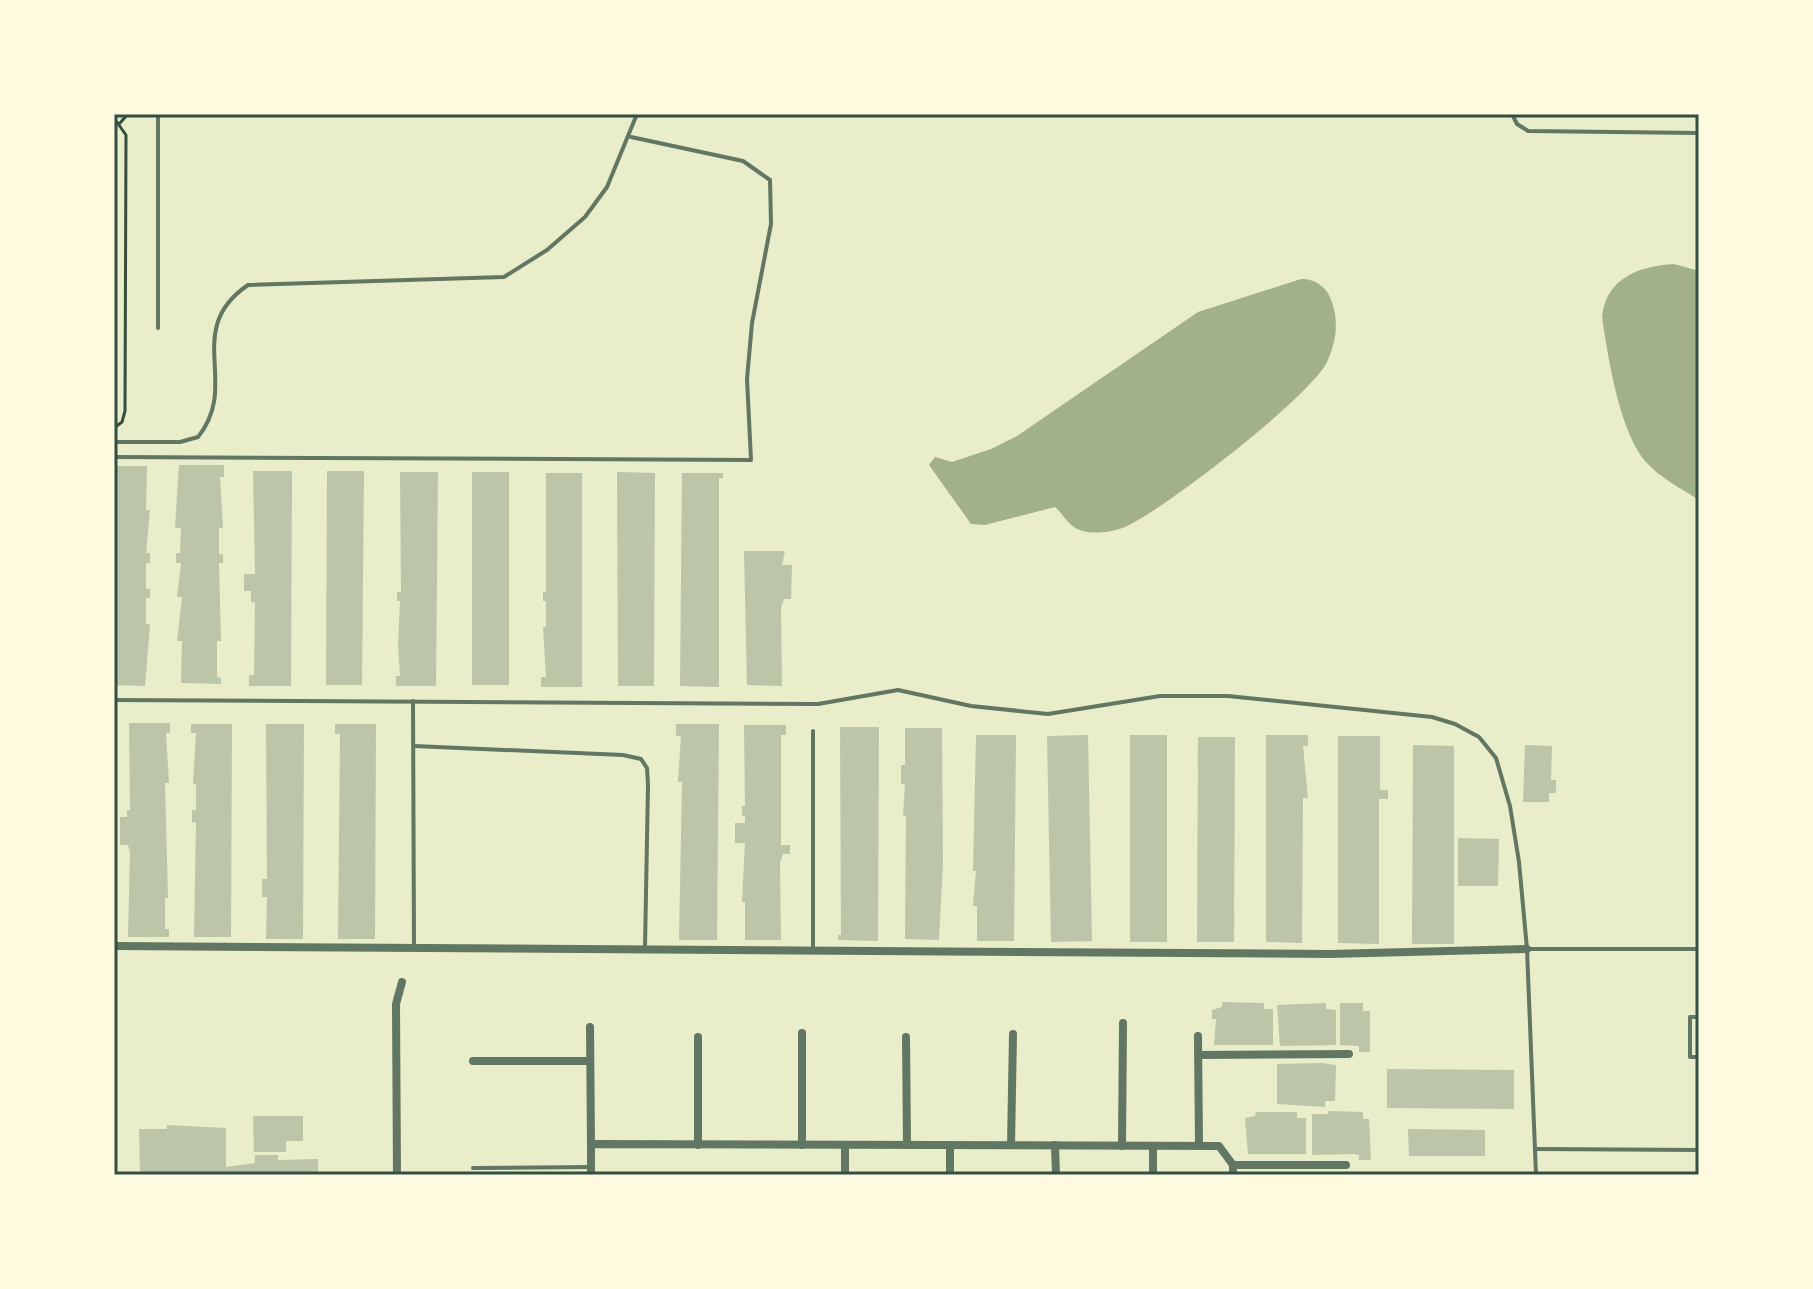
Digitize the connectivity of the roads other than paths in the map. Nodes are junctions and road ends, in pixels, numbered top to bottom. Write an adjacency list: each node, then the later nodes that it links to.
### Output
1 (158, 114): 6 (lane)
2 (637, 114): 5 (lane)
3 (1512, 114): 4 (lane)
4 (1699, 133)
5 (631, 137): 7 (lane); 8 (lane)
6 (158, 328)
7 (114, 442)
8 (114, 457)
9 (114, 700): 10 (lane)
10 (413, 701): 12 (lane); 17 (lane)
11 (813, 731): 16 (lane)
12 (414, 746): 14 (lane); 15 (lane)
13 (114, 946): 14 (street)
14 (414, 947): 15 (street)
15 (645, 947): 16 (street)
16 (813, 949): 17 (street)
17 (1527, 949): 18 (lane); 44 (lane)
18 (1699, 949)
19 (402, 982): 50 (street)
20 (1699, 1017): 30 (lane)
21 (1123, 1023): 41 (street)
22 (590, 1027): 32 (street)
23 (802, 1033): 35 (street)
24 (1013, 1034): 39 (street)
25 (1198, 1036): 29 (street)
26 (698, 1037): 34 (street)
27 (906, 1037): 37 (street)
28 (1349, 1054): 29 (street)
29 (1198, 1055): 43 (street)
30 (1699, 1057)
31 (473, 1061): 32 (street)
32 (590, 1061): 33 (street)
33 (591, 1144): 34 (street); 49 (street)
34 (698, 1145): 35 (street)
35 (802, 1145): 36 (street)
36 (845, 1145): 37 (street); 51 (street)
37 (907, 1145): 38 (street)
38 (950, 1145): 39 (street); 52 (street)
39 (1011, 1145): 40 (street)
40 (1055, 1145): 41 (street); 53 (street)
41 (1122, 1146): 42 (street)
42 (1153, 1146): 43 (street); 54 (street)
43 (1199, 1146): 46 (street)
44 (1536, 1149): 45 (lane); 56 (lane)
45 (1699, 1150)
46 (1233, 1165): 47 (street); 55 (street)
47 (1346, 1165)
48 (473, 1168): 49 (lane)
49 (591, 1171)
50 (397, 1175)
51 (845, 1175)
52 (950, 1175)
53 (1056, 1175)
54 (1153, 1175)
55 (1233, 1175)
56 (1536, 1175)

